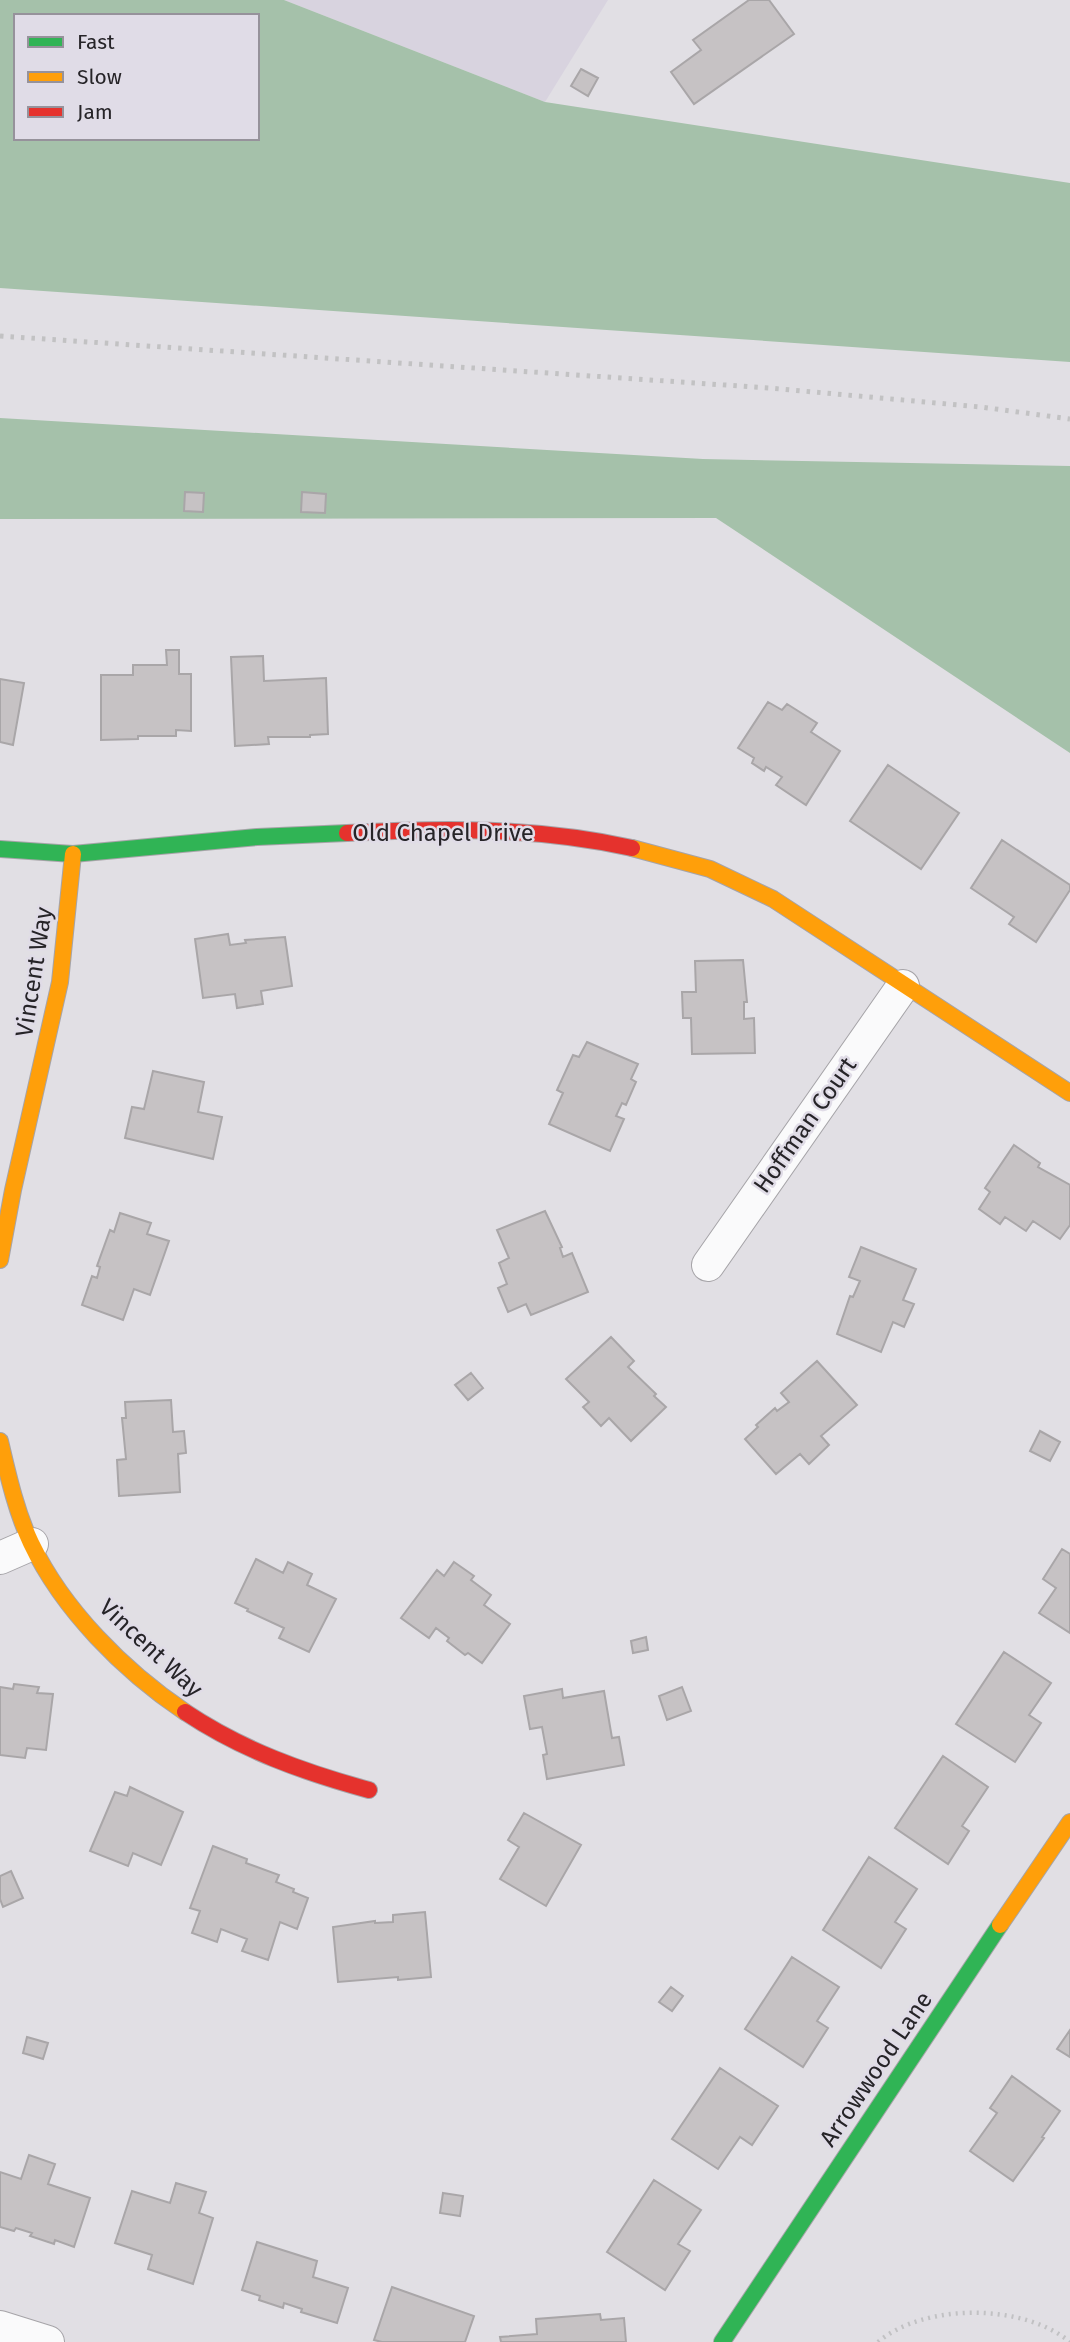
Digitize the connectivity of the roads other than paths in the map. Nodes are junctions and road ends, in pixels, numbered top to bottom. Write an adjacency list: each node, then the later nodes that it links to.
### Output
1 (0, 849): 2 (street, Old Chapel Drive)
2 (73, 854): 3 (street, Old Chapel Drive); 5 (street, Vincent Way)
3 (903, 986): 4 (street, Old Chapel Drive); 6 (street, Hoffman Court)
4 (1070, 1093)
5 (0, 1260)
6 (708, 1265)
7 (0, 1441): 8 (street, Vincent Way)
8 (32, 1545): 9 (street); 10 (street, Vincent Way)
9 (0, 1558)
10 (369, 1790)
11 (1070, 1822): 14 (street, Arrowwood Lane)
12 (0, 2327): 13 (street)
13 (48, 2342)
14 (722, 2342)

